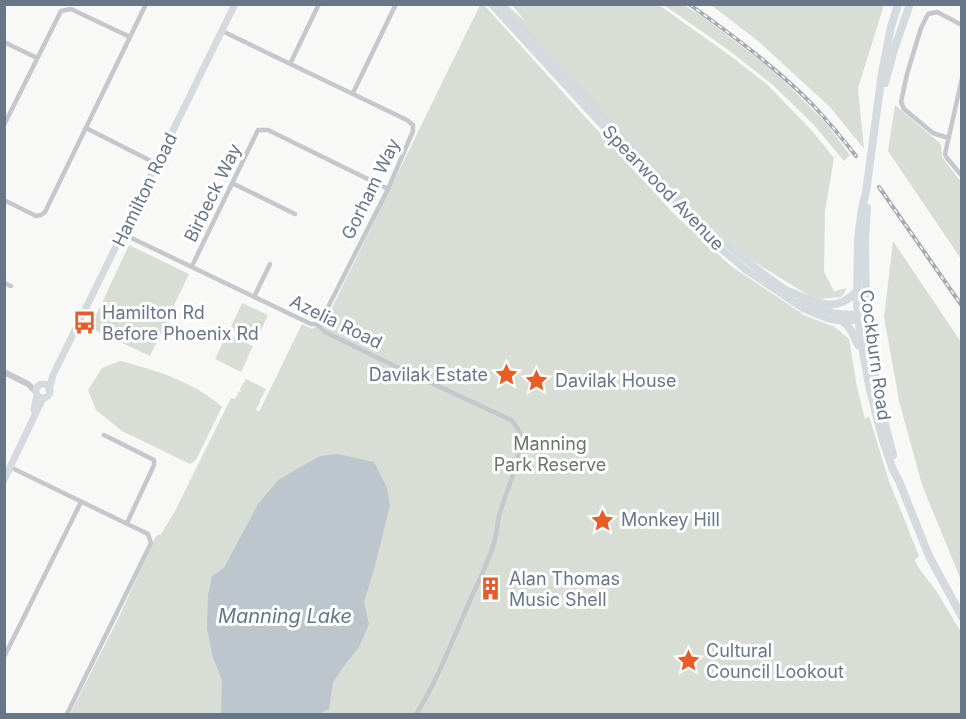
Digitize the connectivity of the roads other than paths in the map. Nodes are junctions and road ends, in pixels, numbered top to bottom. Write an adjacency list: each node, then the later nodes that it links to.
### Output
1 (146, 4): 13 (street)
2 (235, 4): 12 (main road, Hamilton Road)
3 (320, 4): 16 (street)
4 (396, 4): 18 (street)
5 (491, 4): 39 (main road, Spearwood Avenue)
6 (499, 4): 35 (main road, Spearwood Avenue)
7 (898, 4): 19 (main road, Cockburn Road)
8 (910, 4): 19 (main road, Cockburn Road)
9 (929, 6): 10 (street)
10 (932, 12): 11 (street); 22 (street)
11 (962, 25)
12 (222, 31): 16 (street, Gorham Way); 23 (main road, Hamilton Road)
13 (130, 37): 15 (street); 21 (street)
14 (4, 42): 15 (street)
15 (37, 58): 20 (street)
16 (290, 64): 18 (street, Gorham Way)
17 (962, 78): 22 (street)
18 (353, 93): 26 (street, Gorham Way)
19 (877, 117): 27 (main road, Cockburn Road)
20 (4, 125)
21 (86, 128): 23 (street); 28 (street)
22 (948, 138): 24 (street)
23 (157, 164): 30 (main road, Hamilton Road)
24 (962, 176)
25 (232, 183): 26 (street, Birbeck Way); 29 (street); 32 (street, Birbeck Way)
26 (388, 189): 40 (street, Gorham Way)
27 (866, 192): 36 (main road, Cockburn Road); 38 (main road, Cockburn Road)
28 (4, 200)
29 (295, 214)
30 (123, 234): 32 (street, Azelia Road); 43 (main road, Hamilton Road)
31 (270, 264): 37 (street)
32 (192, 266): 37 (street, Azelia Road)
33 (4, 283): 34 (street)
34 (11, 286)
35 (788, 291): 36 (main road); 38 (main road, Spearwood Avenue)
36 (856, 292): 38 (main road, Cockburn Road)
37 (254, 297): 40 (street, Azelia Road)
38 (862, 317): 39 (main road, Spearwood Avenue); 41 (main road, Cockburn Road); 48 (main road, Cockburn Road)
39 (842, 321): 41 (main road)
40 (317, 324): 54 (street, Azelia Road)
41 (862, 355): 48 (main road, Cockburn Road)
42 (4, 372): 44 (street)
43 (53, 375): 44 (main road, Hamilton Road); 44 (main road, Hamilton Road)
44 (39, 391): 46 (main road)
45 (104, 435): 50 (street)
46 (8, 468): 47 (main road); 49 (street)
47 (4, 480)
48 (899, 481): 51 (main road, Cockburn Road)
49 (81, 502): 50 (street); 52 (street)
50 (127, 523): 53 (street)
51 (962, 617)
52 (4, 657)
53 (67, 714)
54 (416, 714)

